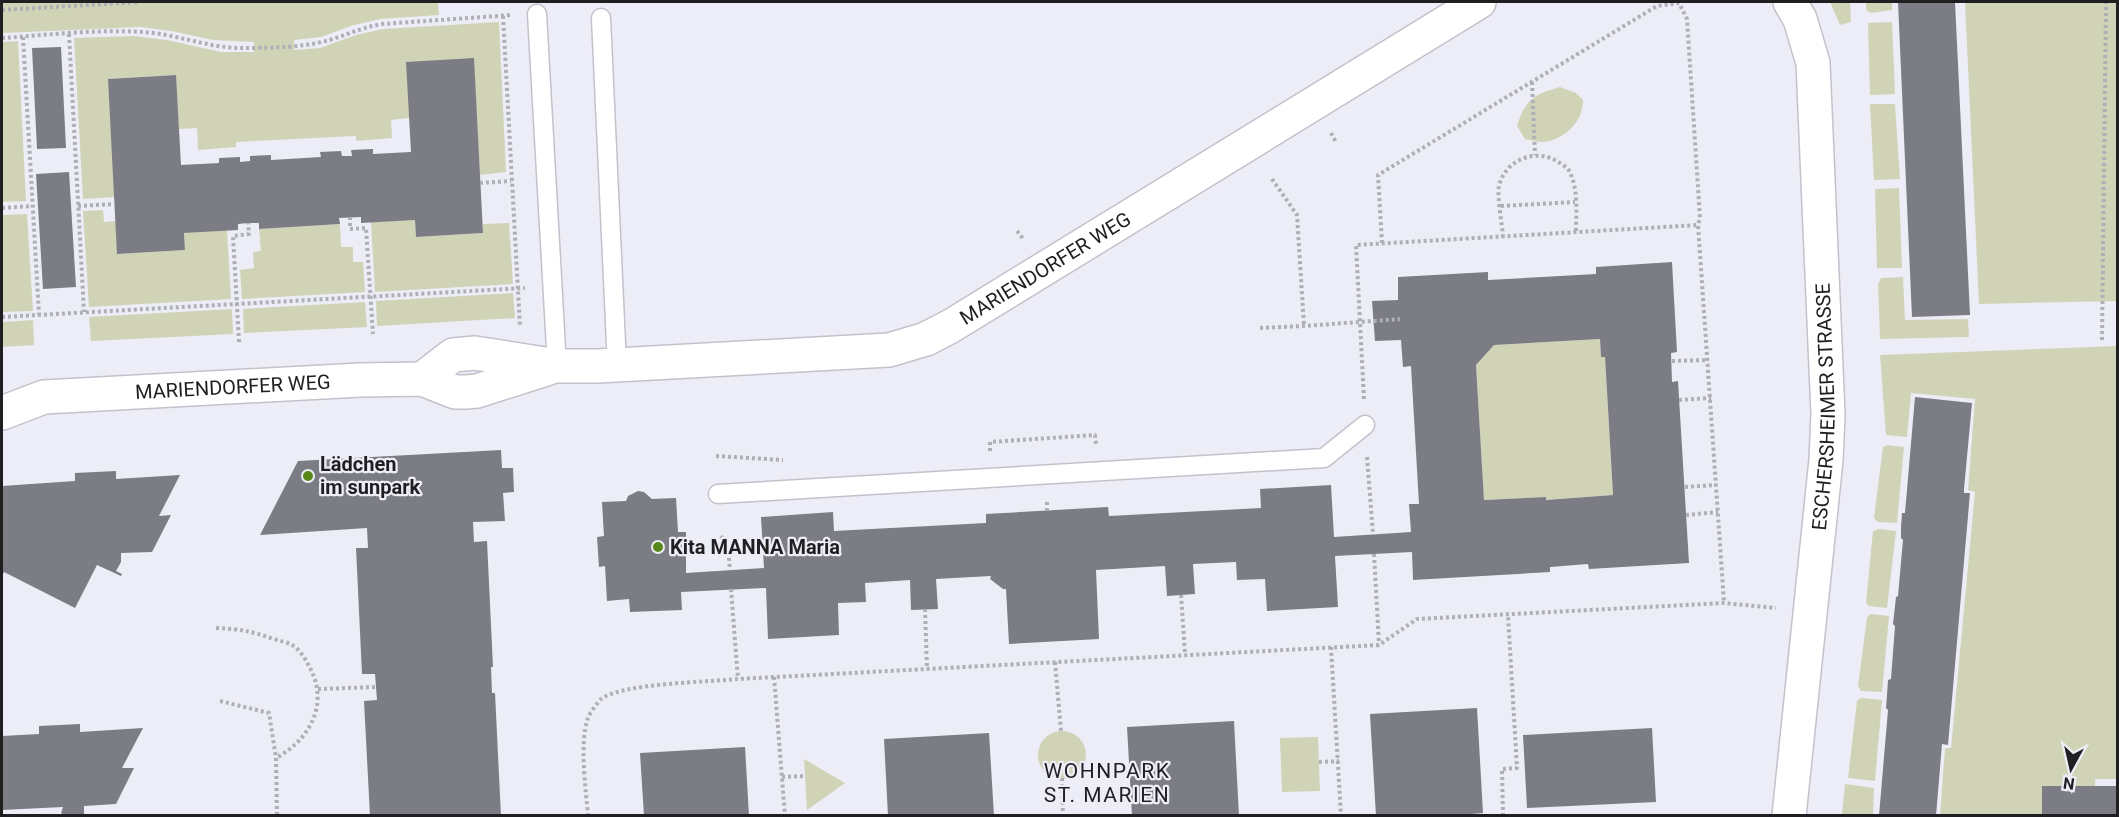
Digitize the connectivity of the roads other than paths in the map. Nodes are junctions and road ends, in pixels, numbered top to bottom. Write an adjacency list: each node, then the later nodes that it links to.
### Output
1 (1479, 2): 6 (street, MARIENDORFER WEG)
2 (1790, 2): 12 (street, ESCHERSHEIMER STRASSE)
3 (537, 14): 5 (lane)
4 (601, 18): 6 (lane)
5 (557, 366): 6 (street, MARIENDORFER WEG); 8 (street, MARIENDORFER WEG)
6 (617, 366)
7 (2, 386): 8 (street, MARIENDORFER WEG)
8 (44, 397): 9 (street, MARIENDORFER WEG)
9 (2, 413)
10 (1365, 425): 11 (lane)
11 (718, 494)
12 (1789, 816)

